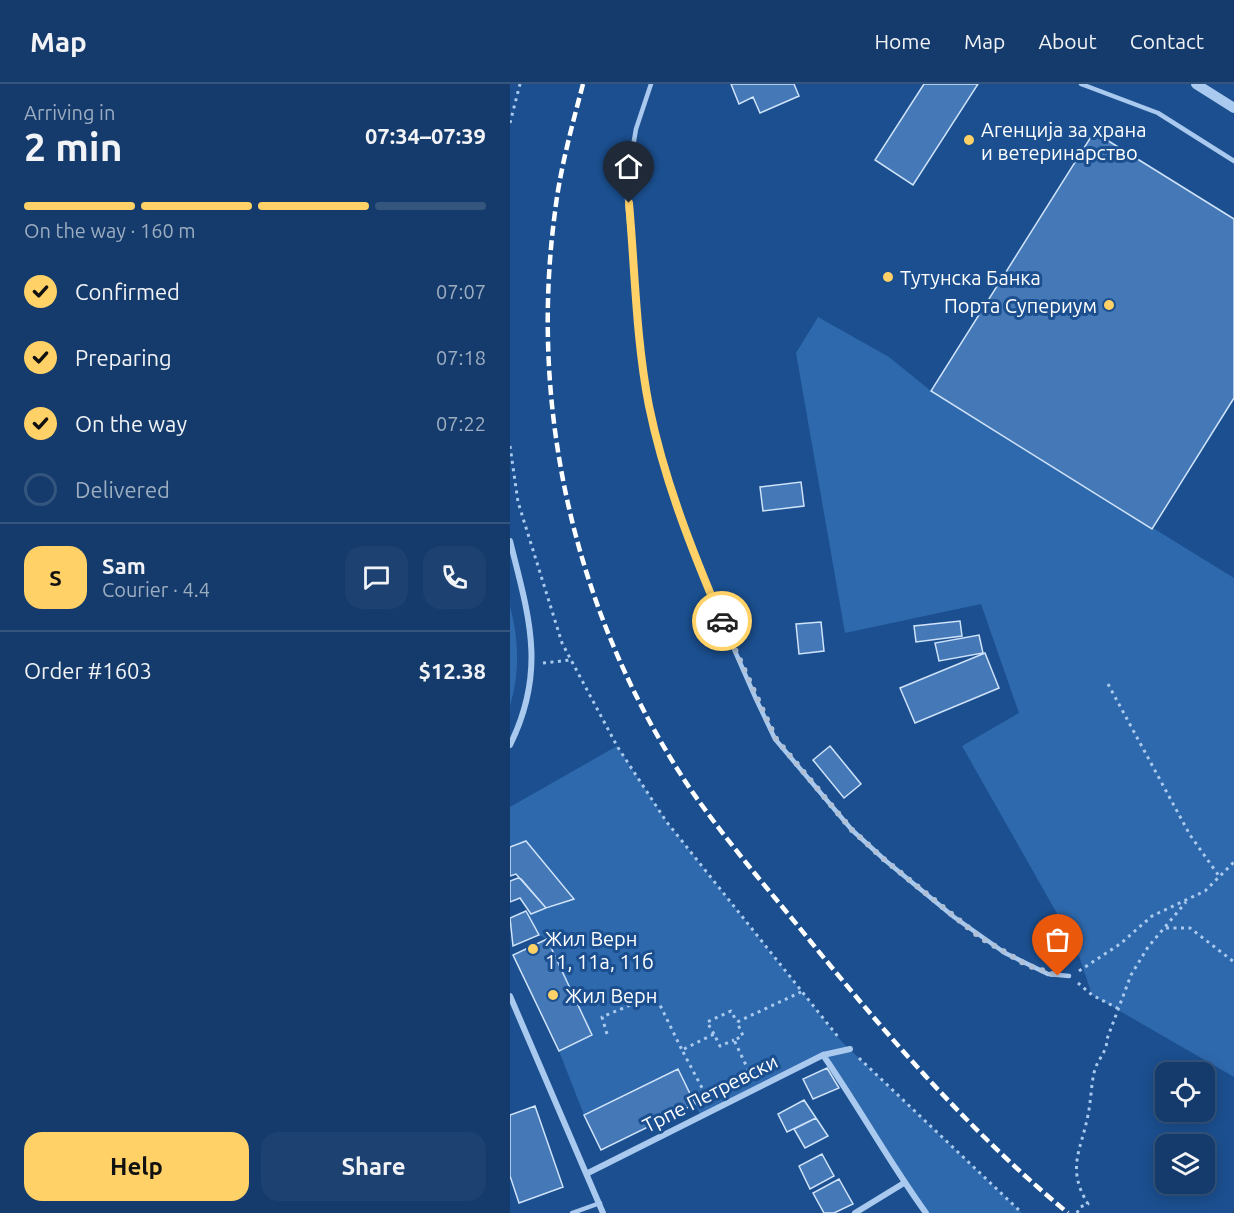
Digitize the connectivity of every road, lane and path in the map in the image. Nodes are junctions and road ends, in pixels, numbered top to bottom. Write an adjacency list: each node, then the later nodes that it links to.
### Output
1 (520, 84): 6 (path)
2 (651, 84): 19 (lane)
3 (1081, 84): 7 (lane)
4 (1196, 84): 5 (street)
5 (1234, 108)
6 (510, 123)
7 (1234, 161)
8 (510, 446): 10 (path)
9 (510, 541): 11 (street)
10 (571, 660): 11 (path); 20 (path)
11 (533, 664): 13 (street)
12 (1108, 684): 15 (path)
13 (510, 746)
14 (1234, 862): 15 (path)
15 (1219, 876): 16 (path)
16 (1186, 902): 17 (path); 19 (path)
17 (1164, 929): 18 (path); 22 (path)
18 (1234, 962)
19 (1070, 976): 22 (path)
20 (801, 992): 23 (path); 27 (path)
21 (510, 996): 32 (street)
22 (1119, 1009): 40 (path)
23 (737, 1022): 25 (path); 26 (path)
24 (607, 1034): 28 (path)
25 (714, 1034): 26 (path); 28 (path)
26 (734, 1040): 30 (path)
27 (850, 1049): 29 (street, Трпе Петревски); 39 (path)
28 (682, 1050): 31 (path)
29 (823, 1055): 30 (street, Трпе Петревски); 33 (street)
30 (757, 1088): 31 (street, Трпе Петревски)
31 (714, 1110): 32 (street, Трпе Петревски)
32 (588, 1173): 34 (street)
33 (904, 1183): 37 (street); 38 (street)
34 (600, 1203): 35 (lane); 36 (street)
35 (572, 1213)
36 (603, 1213)
37 (855, 1213)
38 (926, 1213)
39 (1022, 1213)
40 (1077, 1213)

